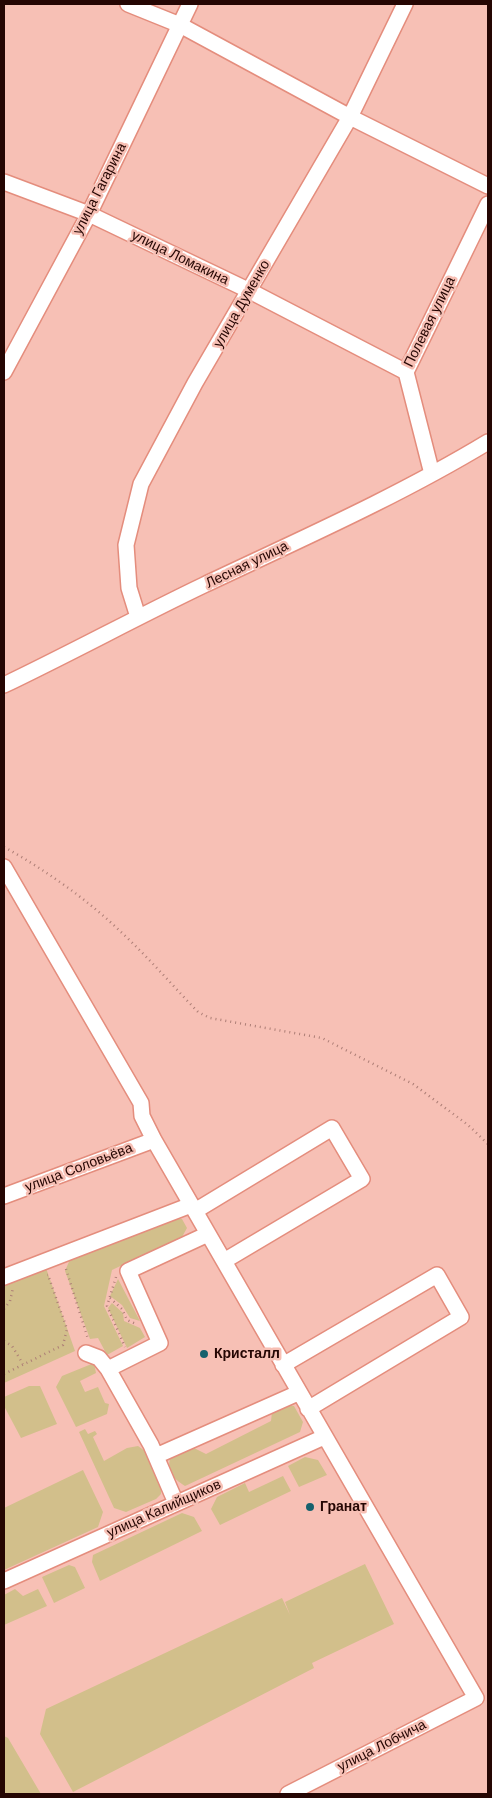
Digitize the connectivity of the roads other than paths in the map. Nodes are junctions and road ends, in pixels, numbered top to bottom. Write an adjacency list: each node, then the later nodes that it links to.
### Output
1 (128, 4): 4 (street)
2 (190, 4): 4 (street, улица Гагарина)
3 (406, 4): 5 (street, улица Думенко)
4 (180, 25): 5 (street); 9 (street, улица Гагарина)
5 (350, 116): 7 (street); 10 (street, улица Думенко)
6 (4, 182): 9 (street, улица Ломакина)
7 (488, 186)
8 (488, 204): 12 (street, Полевая улица)
9 (89, 214): 10 (street, улица Ломакина); 11 (street, улица Гагарина)
10 (250, 291): 12 (street, улица Ломакина); 15 (street, улица Думенко)
11 (4, 372)
12 (406, 372): 14 (street, Полевая улица)
13 (488, 442): 14 (street, Лесная улица)
14 (432, 474): 15 (street, Лесная улица)
15 (138, 617): 16 (street, Лесная улица)
16 (4, 685)
17 (4, 867): 18 (street)
18 (154, 1140): 19 (street, улица Соловьёва); 20 (street)
19 (4, 1196)
20 (193, 1208): 21 (street); 22 (street); 23 (street)
21 (208, 1234): 22 (street); 26 (street)
22 (224, 1261): 25 (street)
23 (9, 1282)
24 (86, 1353): 26 (street)
25 (283, 1365): 27 (street); 28 (street)
26 (108, 1369): 30 (street)
27 (298, 1392): 28 (street); 30 (street)
28 (308, 1408): 29 (street)
29 (324, 1437): 31 (street, улица Калийщиков); 33 (street, улица Лобчича)
30 (156, 1456): 31 (street)
31 (176, 1503): 32 (street, улица Калийщиков)
32 (4, 1581)
33 (288, 1794)

